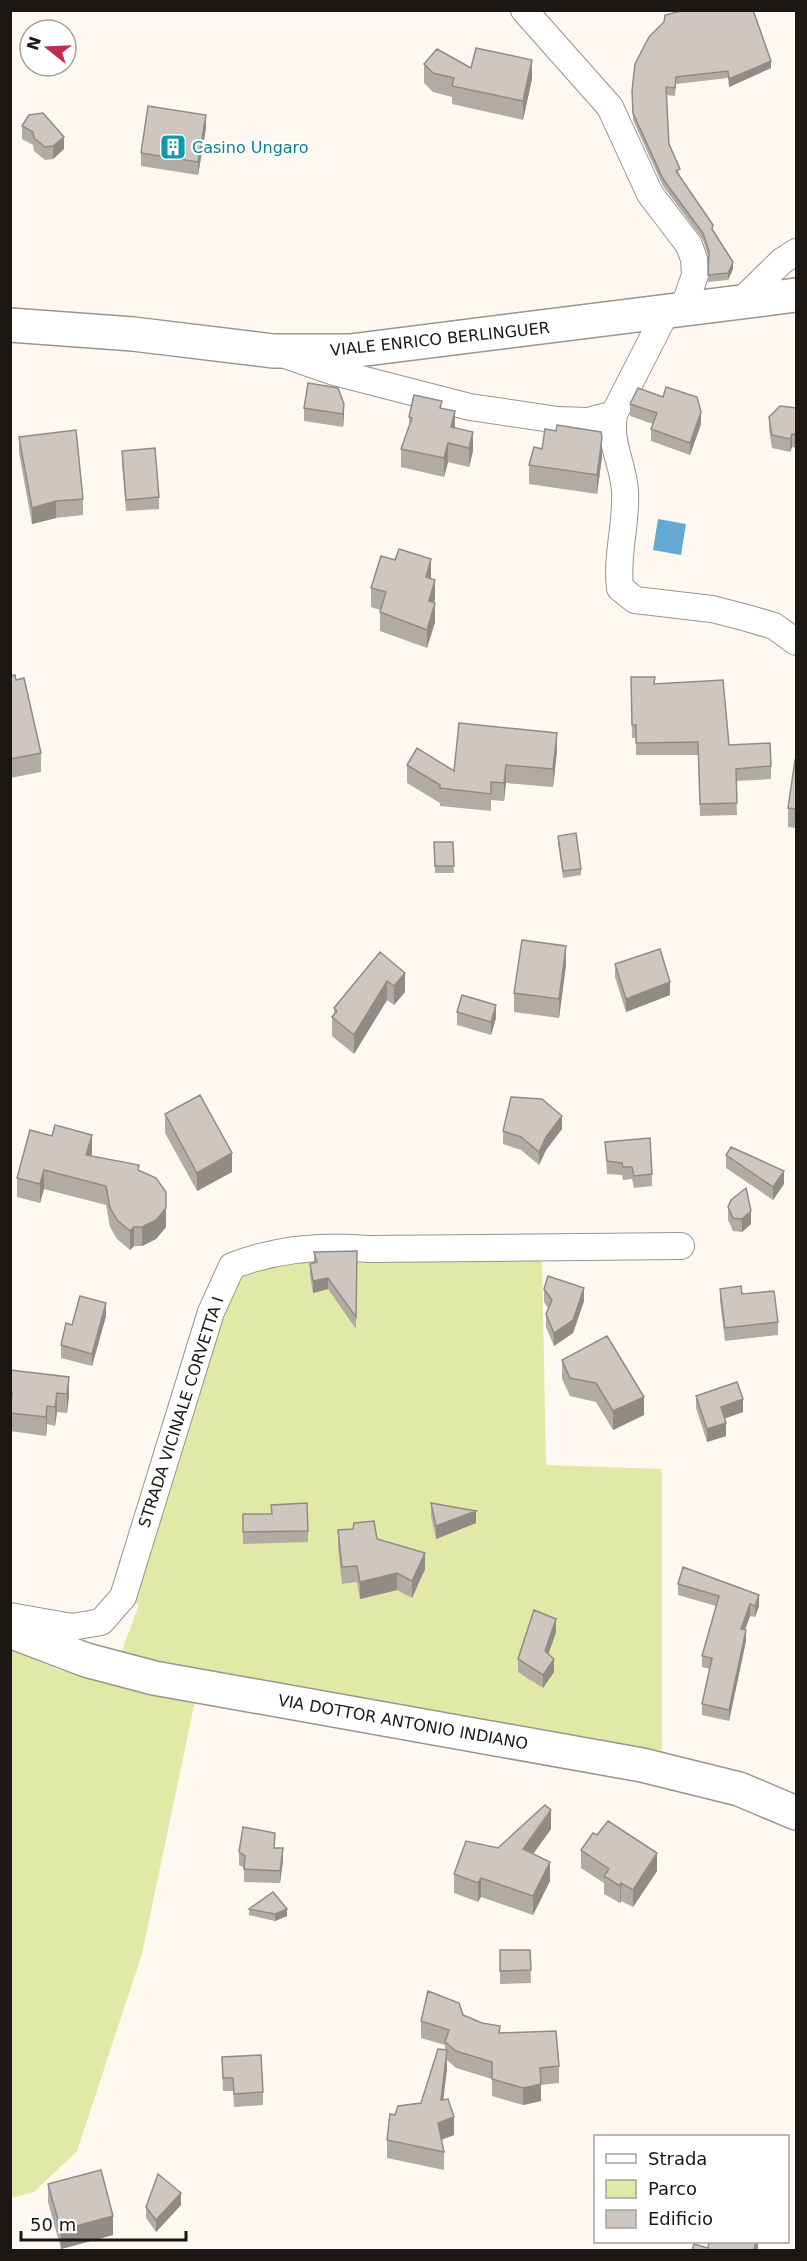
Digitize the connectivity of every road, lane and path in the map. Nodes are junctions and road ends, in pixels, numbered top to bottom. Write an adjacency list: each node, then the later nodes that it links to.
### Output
1 (524, 10): 5 (street)
2 (796, 252): 4 (street)
3 (796, 295): 4 (main road, VIALE ENRICO BERLINGUER)
4 (740, 302): 5 (main road, VIALE ENRICO BERLINGUER)
5 (674, 311): 7 (main road, VIALE ENRICO BERLINGUER); 8 (street)
6 (10, 325): 7 (main road, VIALE ENRICO BERLINGUER)
7 (273, 351): 8 (street)
8 (614, 414): 9 (street)
9 (796, 642)
10 (681, 1246): 11 (street, STRADA VICINALE CORVETTA I)
11 (10, 1616)
12 (10, 1631): 13 (main road, VIA DOTTOR ANTONIO INDIANO)
13 (796, 1813)

